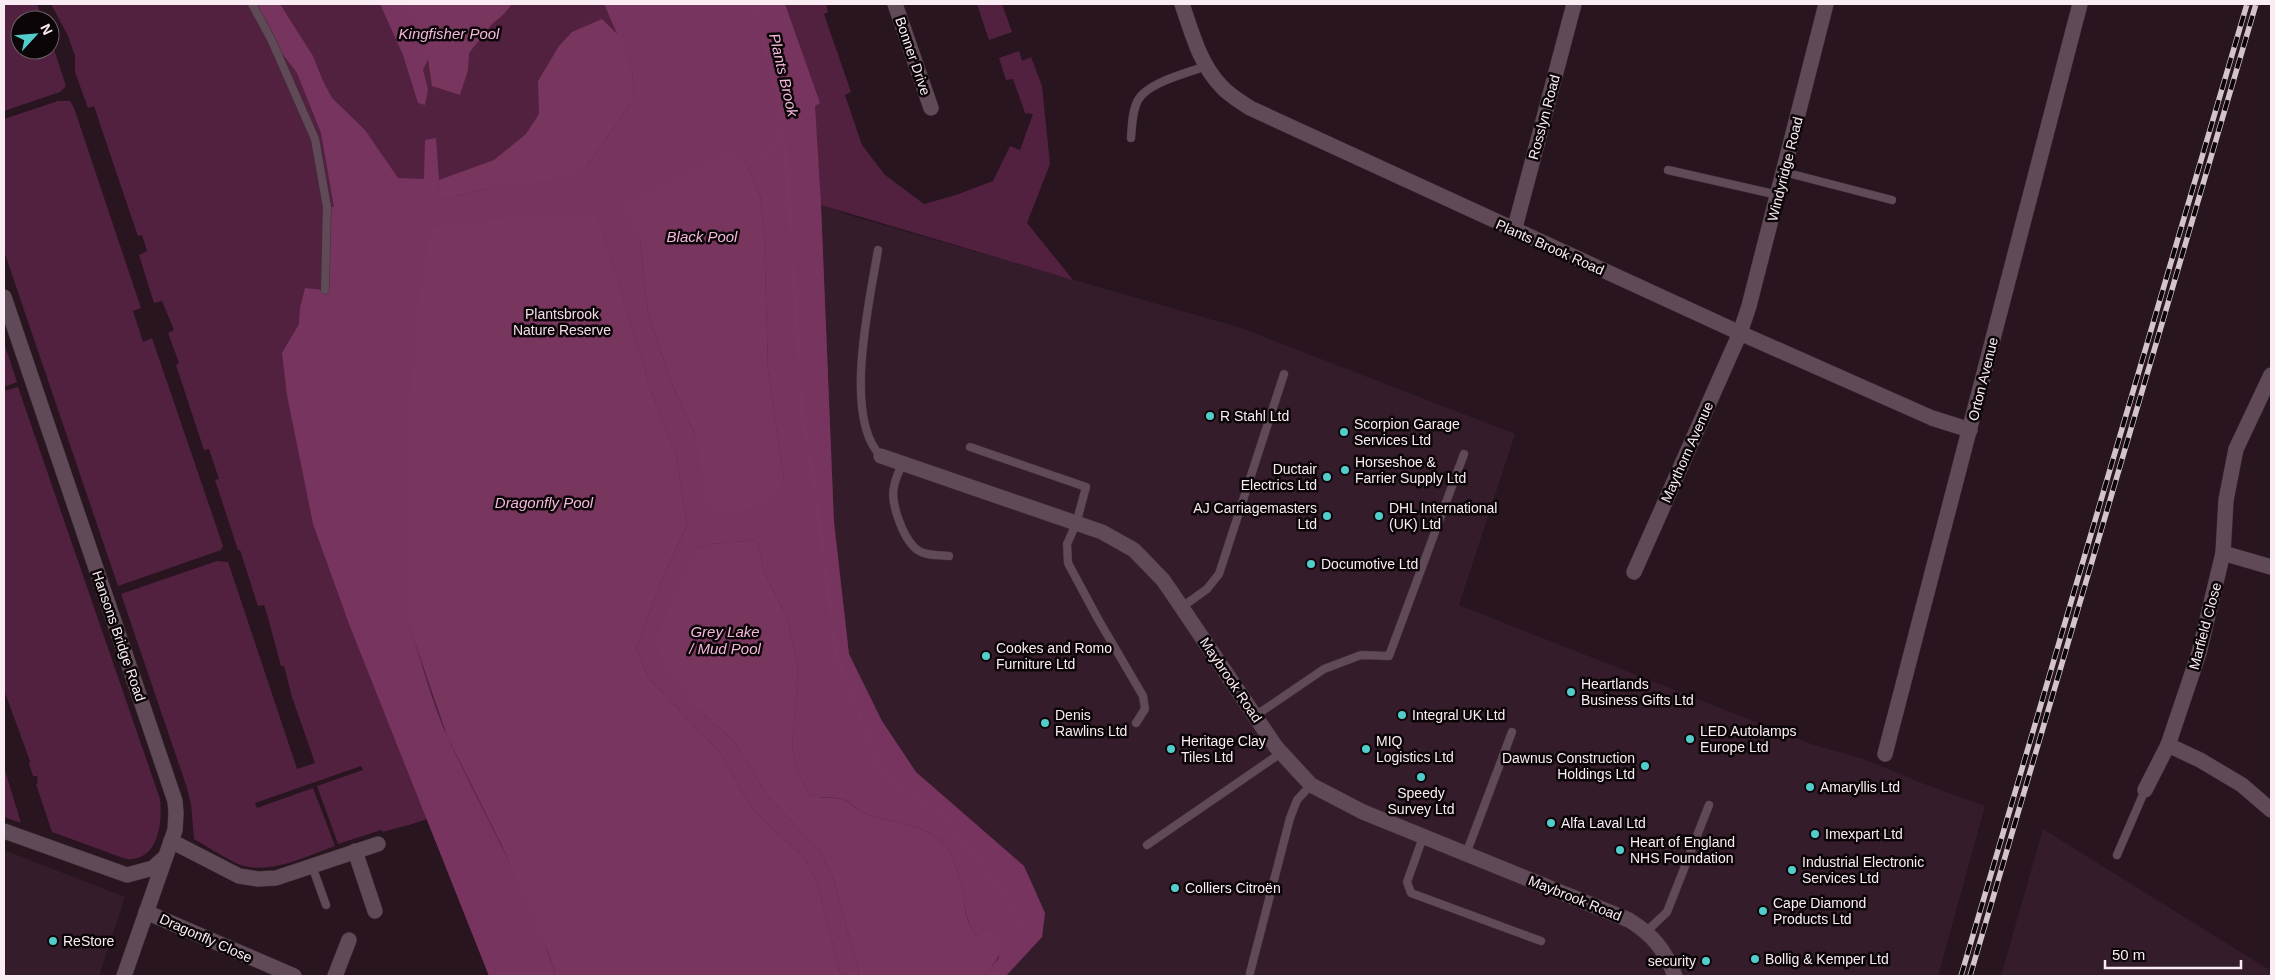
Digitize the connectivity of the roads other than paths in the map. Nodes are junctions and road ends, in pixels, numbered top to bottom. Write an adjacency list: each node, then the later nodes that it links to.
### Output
1 (252, 4): 16 (lane)
2 (895, 4): 8 (street, Bonner Drive)
3 (1182, 4): 7 (street, Plants Brook Road)
4 (1574, 4): 14 (street, Rosslyn Road)
5 (1826, 4): 11 (street, Windyridge Road)
6 (2080, 4): 21 (street, Orton Avenue)
7 (1206, 66): 9 (lane); 14 (street, Plants Brook Road)
8 (931, 108)
9 (1131, 138)
10 (1668, 170): 12 (lane)
11 (1784, 172): 12 (street, Windyridge Road); 13 (lane)
12 (1778, 194): 18 (street, Windyridge Road)
13 (1892, 200)
14 (1514, 231): 18 (street, Plants Brook Road)
15 (878, 250): 24 (lane)
16 (325, 290)
17 (4, 297): 44 (street, Hansons Bridge Road)
18 (1740, 333): 21 (street, Plants Brook Road); 30 (street, Maythorn Avenue)
19 (1284, 374): 31 (lane)
20 (2271, 375): 27 (street, Marfield Close)
21 (1970, 430): 37 (street, Orton Avenue)
22 (970, 447): 26 (lane)
23 (1464, 454): 32 (lane)
24 (880, 456): 25 (street, Maybrook Road)
25 (902, 464): 26 (street, Maybrook Road); 28 (lane)
26 (1076, 524): 31 (street, Maybrook Road); 33 (lane)
27 (2223, 554): 29 (street); 35 (street, Marfield Close)
28 (949, 556)
29 (2271, 568)
30 (1634, 572)
31 (1182, 607): 32 (street, Maybrook Road)
32 (1256, 716): 36 (street, Maybrook Road)
33 (1136, 723)
34 (1512, 732): 48 (lane)
35 (2168, 744): 39 (street, Marfield Close); 41 (street)
36 (1281, 753): 38 (street, Maybrook Road); 46 (lane)
37 (1885, 754)
38 (1312, 785): 43 (street, Maybrook Road); 58 (lane)
39 (2145, 790): 49 (lane)
40 (1709, 805): 55 (lane)
41 (2271, 810)
42 (4, 831): 50 (street)
43 (1423, 837): 48 (street, Maybrook Road); 57 (lane)
44 (171, 841): 50 (street, Hansons Bridge Road); 51 (street)
45 (378, 844): 47 (street)
46 (1147, 845)
47 (355, 851): 51 (street); 53 (street)
48 (1466, 854): 55 (street, Maybrook Road)
49 (2117, 855)
50 (164, 858): 54 (street, Hansons Bridge Road)
51 (312, 866): 52 (lane)
52 (326, 905)
53 (376, 911)
54 (146, 912): 59 (street, Hansons Bridge Road); 60 (street, Dragonfly Close)
55 (1647, 931): 62 (street, Maybrook Road)
56 (349, 940): 61 (street)
57 (1541, 941)
58 (1250, 973)
59 (124, 976)
60 (294, 976)
61 (335, 976)
62 (1675, 976)

